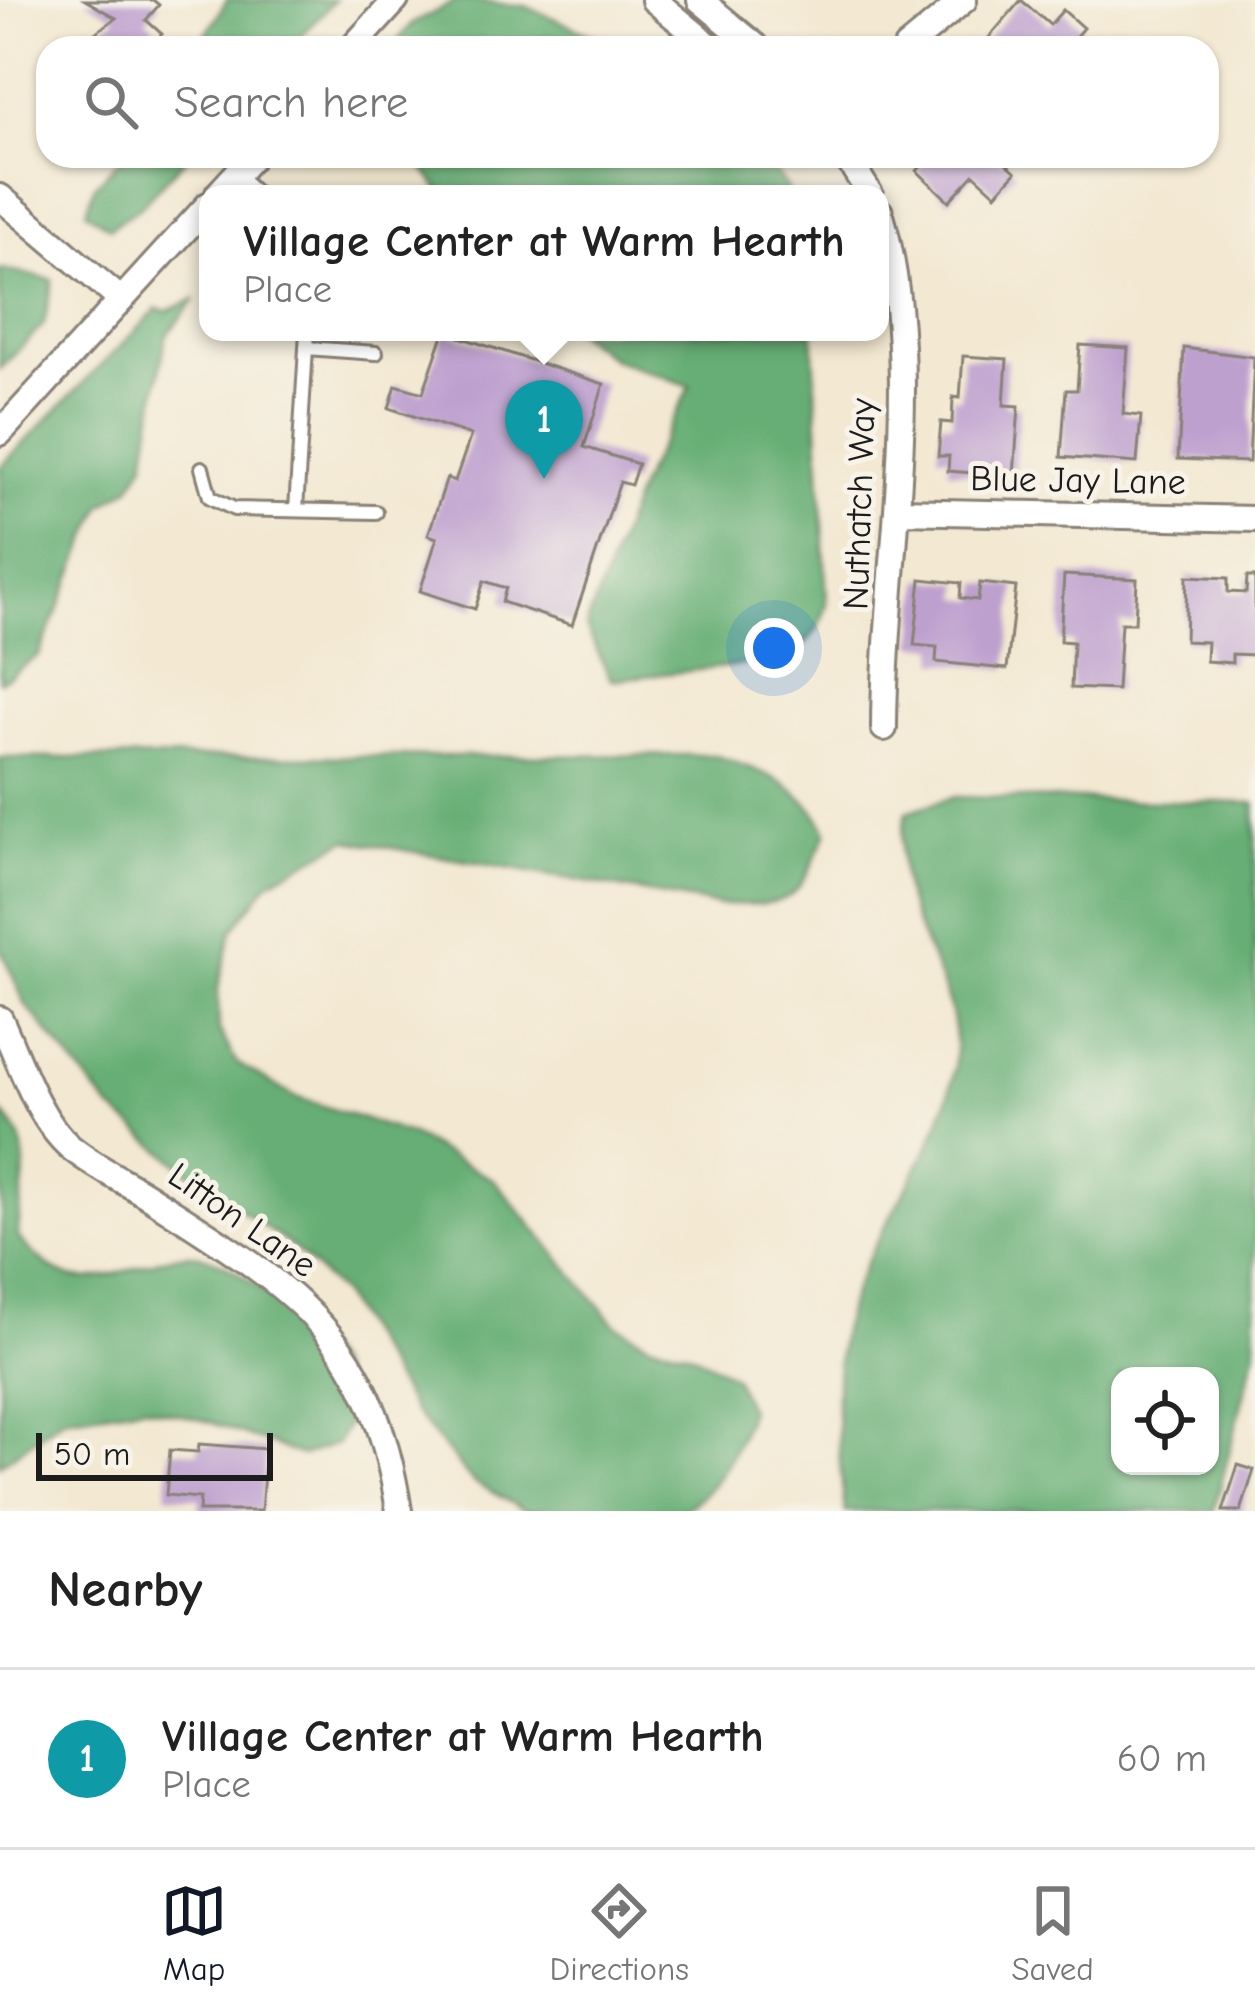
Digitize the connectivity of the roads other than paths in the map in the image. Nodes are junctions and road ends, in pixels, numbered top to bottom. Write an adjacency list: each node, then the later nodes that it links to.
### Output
1 (396, 0): 5 (street)
2 (654, 0): 6 (street)
3 (700, 0): 7 (street)
4 (964, 0): 8 (street)
5 (363, 36)
6 (698, 36)
7 (744, 36)
8 (920, 36)
9 (0, 197): 12 (street)
10 (199, 216): 12 (street)
11 (889, 263): 19 (street, Nuthatch Way)
12 (121, 300): 16 (street)
13 (306, 341): 14 (lane)
14 (306, 348): 15 (lane); 18 (lane)
15 (376, 353)
16 (0, 433)
17 (202, 467): 18 (lane)
18 (296, 510): 20 (lane)
19 (900, 511): 21 (street, Blue Jay Lane); 22 (street, Nuthatch Way)
20 (376, 512)
21 (1255, 519)
22 (884, 728)
23 (2, 1028): 24 (street, Litton Lane)
24 (399, 1511)

